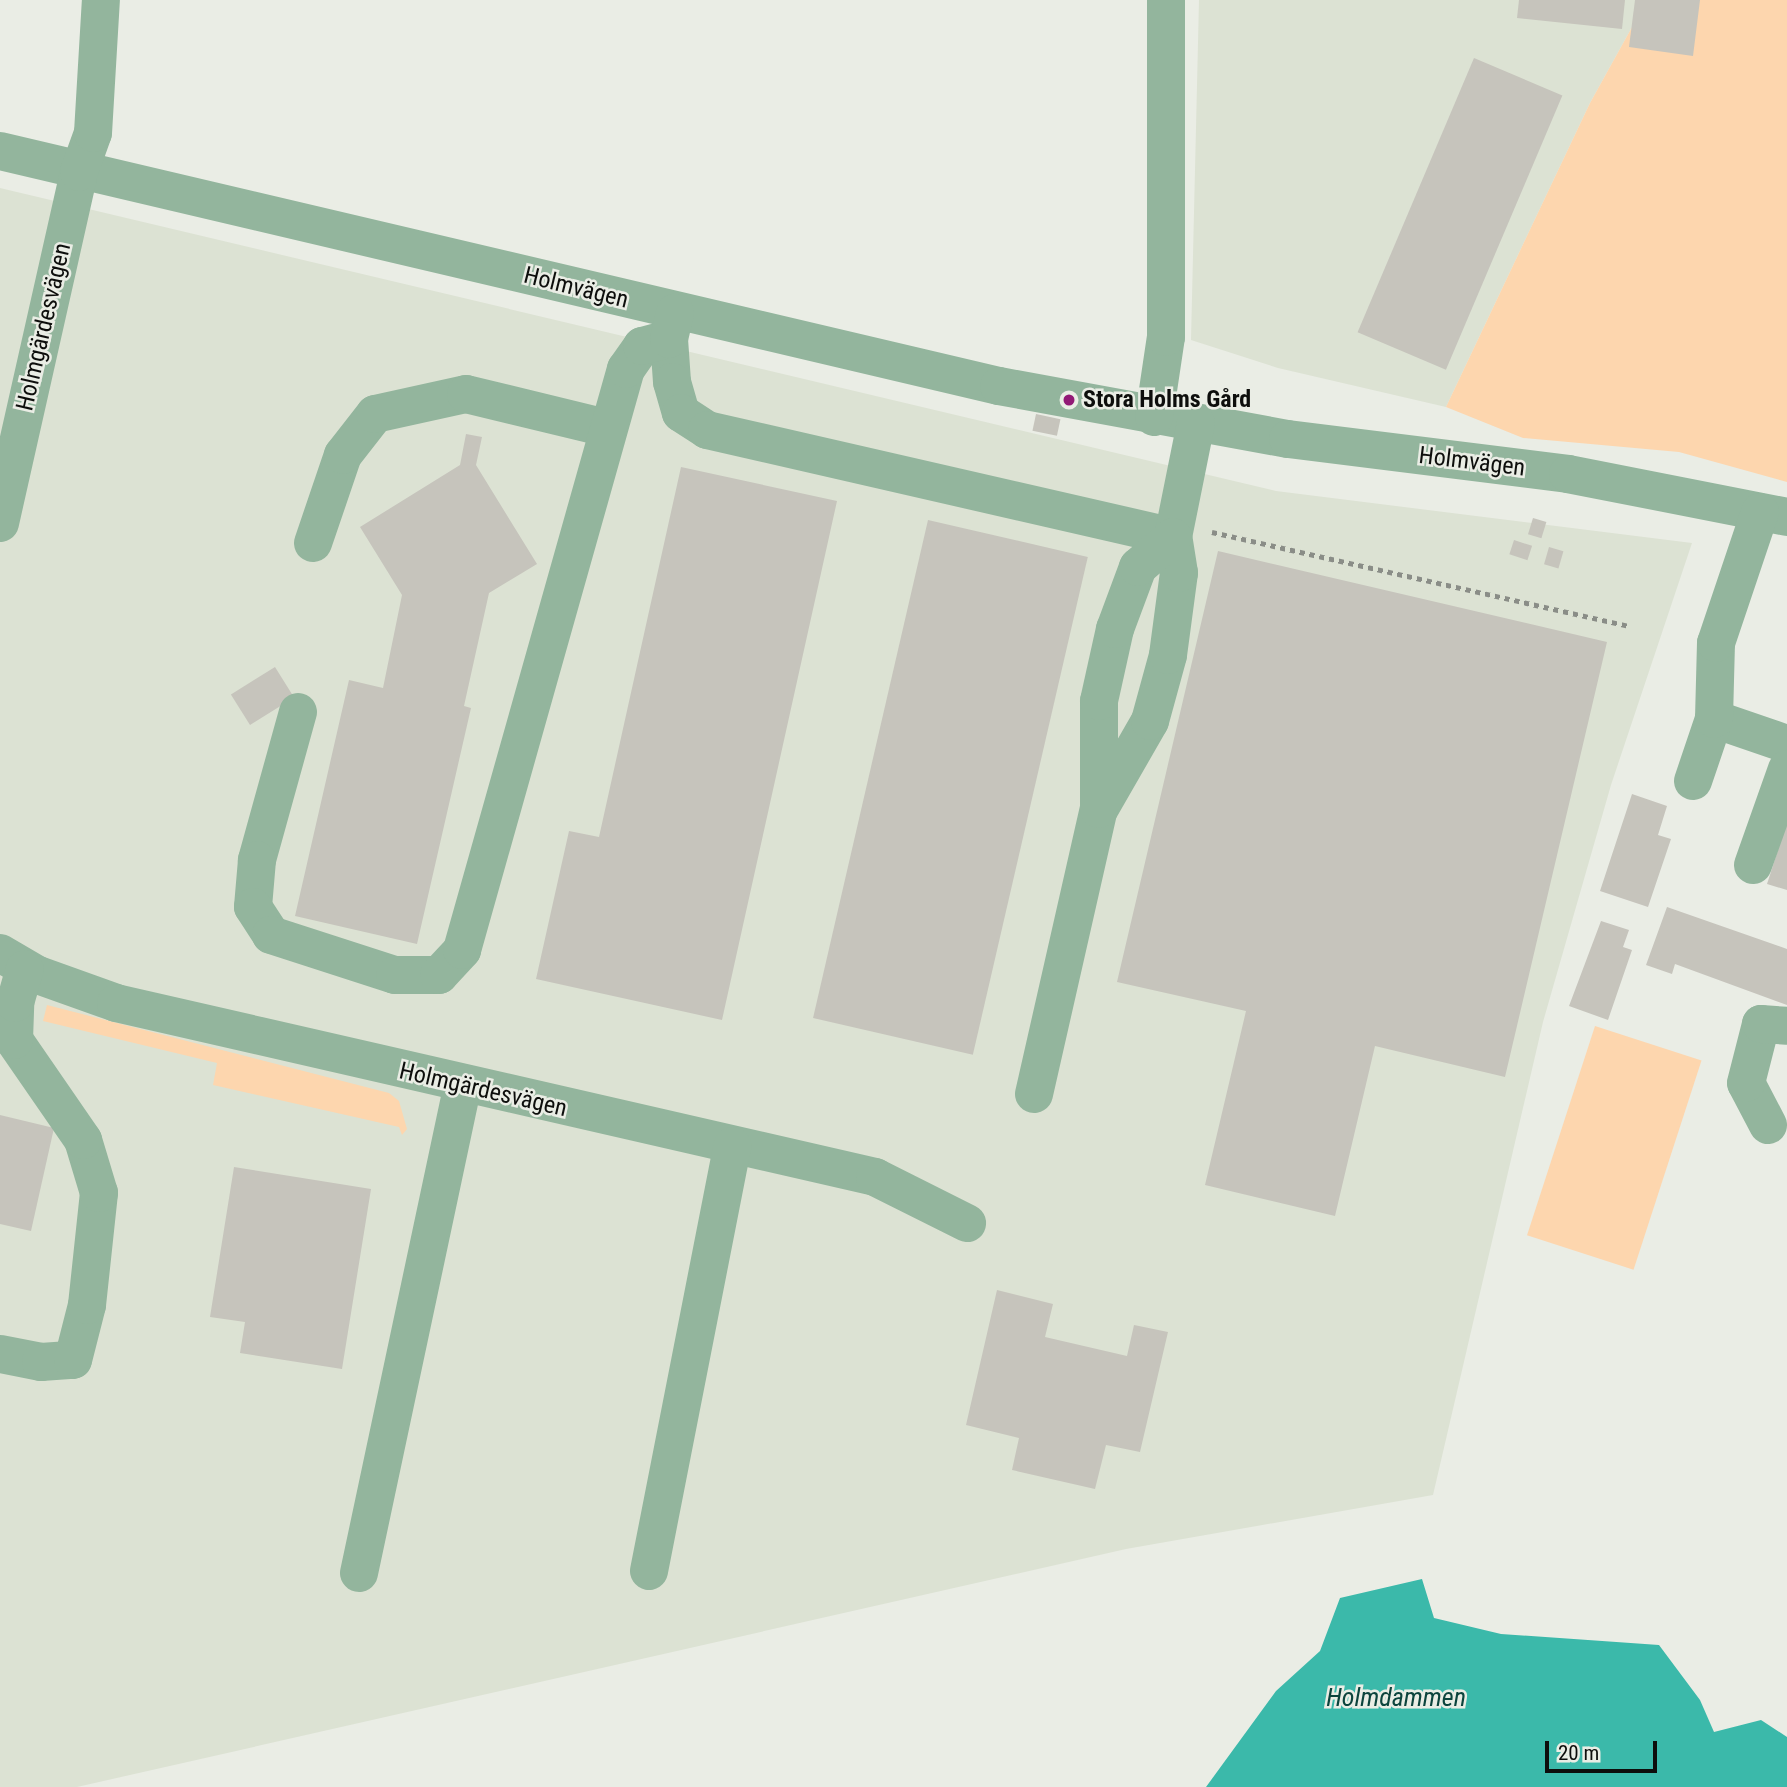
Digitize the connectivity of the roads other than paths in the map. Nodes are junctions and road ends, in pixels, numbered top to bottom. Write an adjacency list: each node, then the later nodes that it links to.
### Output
1 (101, 0): 4 (street, Holmgärdesvägen)
2 (1167, 0): 6 (street)
3 (0, 151): 4 (street, Holmvägen)
4 (79, 172): 5 (street, Holmvägen); 10 (street, Holmgärdesvägen)
5 (672, 326): 6 (street, Holmvägen); 8 (street); 11 (street)
6 (1154, 417): 7 (street, Holmvägen)
7 (1196, 423): 9 (street, Holmvägen); 11 (street)
8 (607, 428): 12 (street); 13 (street)
9 (1774, 514): 14 (street)
10 (0, 523)
11 (1174, 530): 18 (street); 18 (street)
12 (313, 543)
13 (298, 712)
14 (1713, 719): 15 (street); 17 (street)
15 (1787, 744)
16 (1787, 769): 19 (street)
17 (1693, 780)
18 (1099, 809): 23 (street)
19 (1753, 864)
20 (13, 961): 22 (street, Holmgärdesvägen); 27 (street)
21 (1787, 1026): 24 (street)
22 (463, 1085): 25 (street, Holmgärdesvägen); 29 (street)
23 (1034, 1094)
24 (1768, 1125)
25 (732, 1146): 26 (street, Holmgärdesvägen); 28 (street)
26 (967, 1223)
27 (0, 1354)
28 (649, 1571)
29 (359, 1573)

